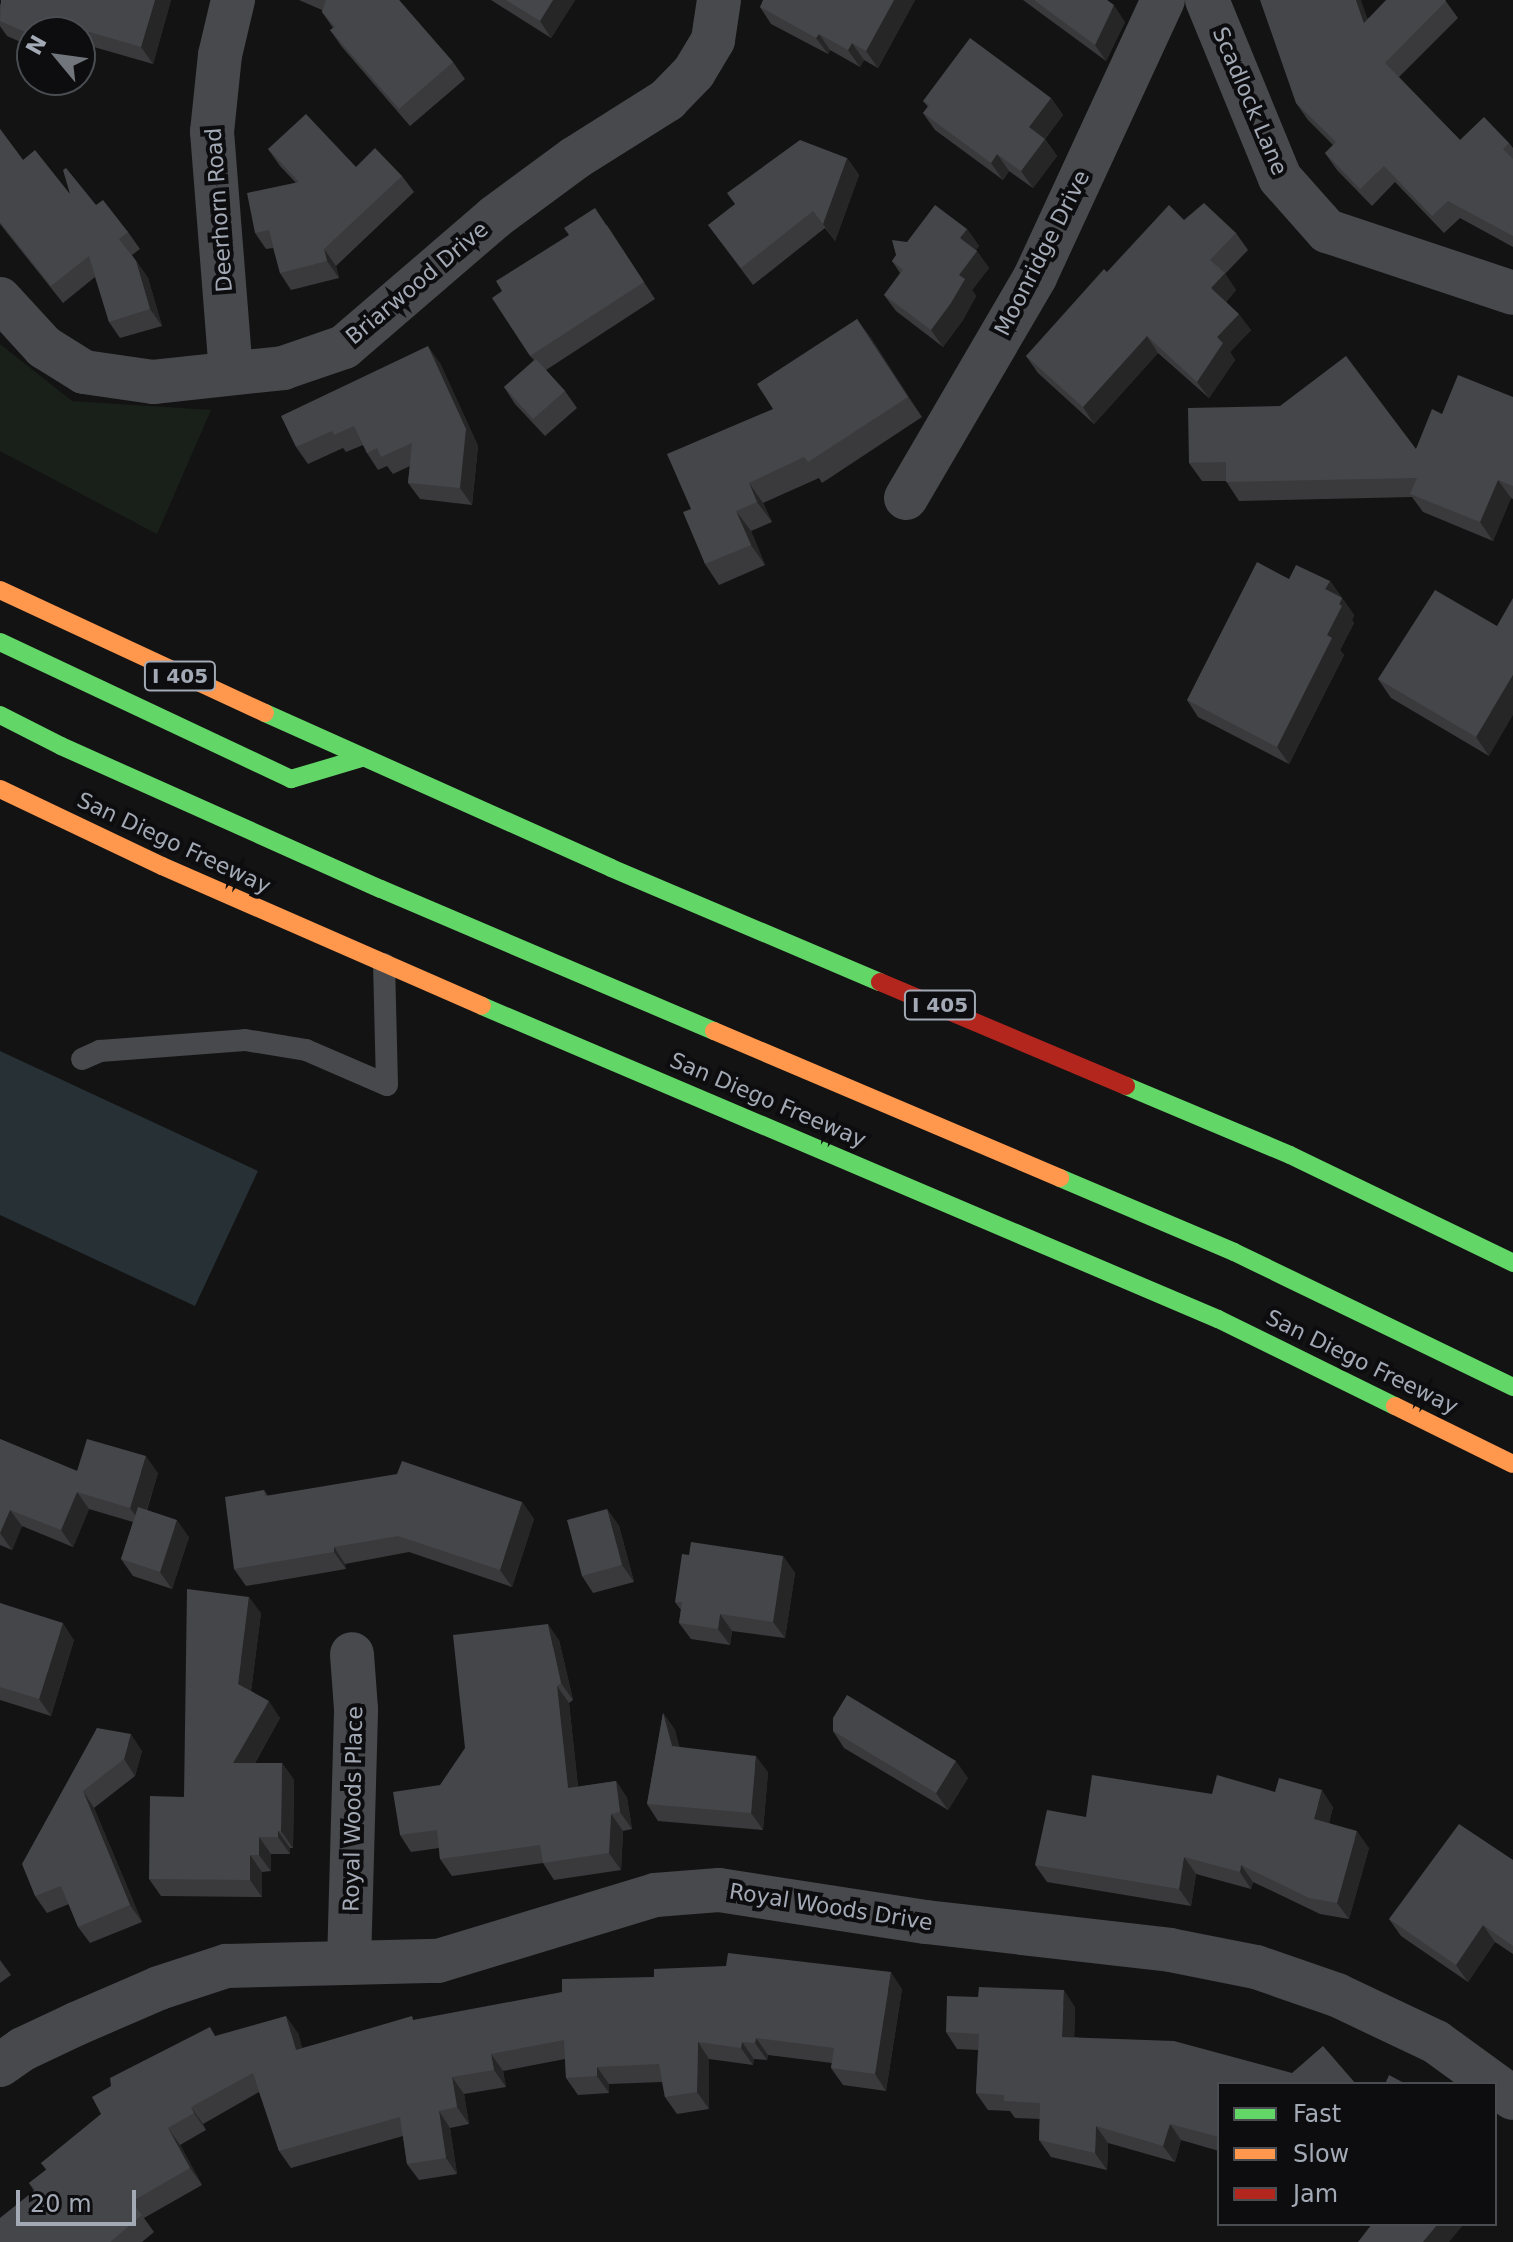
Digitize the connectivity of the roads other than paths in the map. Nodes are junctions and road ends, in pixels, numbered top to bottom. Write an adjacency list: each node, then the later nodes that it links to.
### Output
1 (233, 0): 7 (street, Deerhorn Road)
2 (719, 0): 7 (street, Briarwood Drive)
3 (1163, 0): 8 (street, Moonridge Drive)
4 (1207, 0): 5 (street, Scadlock Lane)
5 (1513, 293)
6 (0, 299): 7 (street, Briarwood Drive)
7 (231, 373)
8 (906, 498)
9 (0, 590): 12 (highway, I 405)
10 (0, 642): 12 (highway)
11 (0, 715): 17 (highway)
12 (362, 758): 16 (highway, I 405)
13 (0, 789): 14 (highway, San Diego Freeway)
14 (384, 964): 15 (lane); 18 (highway, San Diego Freeway)
15 (82, 1059)
16 (1513, 1263)
17 (1513, 1387)
18 (1513, 1464)
19 (352, 1654): 20 (street, Royal Woods Place)
20 (349, 1963): 21 (street, Royal Woods Drive); 22 (street, Royal Woods Drive)
21 (0, 2065)
22 (1491, 2082)

